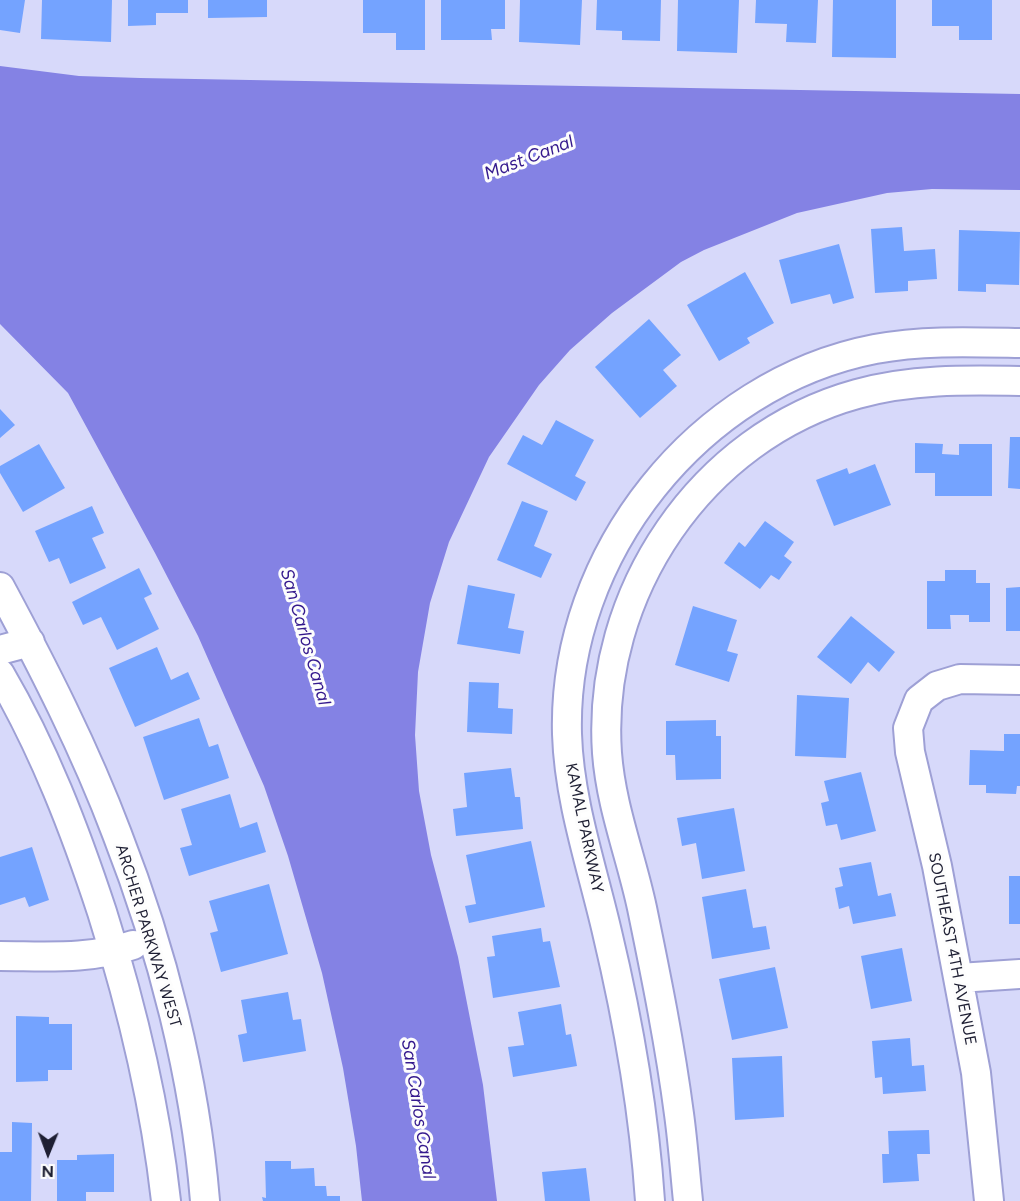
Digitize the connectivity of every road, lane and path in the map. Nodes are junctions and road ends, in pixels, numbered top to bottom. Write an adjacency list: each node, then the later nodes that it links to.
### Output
1 (1020, 343): 15 (street, KAMAL PARKWAY)
2 (1020, 381): 16 (street)
3 (0, 587): 4 (street, ARCHER PARKWAY WEST)
4 (30, 642): 5 (street); 8 (street, ARCHER PARKWAY WEST)
5 (0, 650)
6 (0, 674): 9 (street)
7 (1020, 680): 12 (street, SOUTHEAST 4TH AVENUE)
8 (152, 938): 9 (street); 14 (street, ARCHER PARKWAY WEST)
9 (115, 951): 10 (street); 13 (street)
10 (0, 956)
11 (1020, 974): 12 (street)
12 (959, 978): 17 (street, SOUTHEAST 4TH AVENUE)
13 (166, 1201)
14 (205, 1201)
15 (650, 1201)
16 (688, 1201)
17 (989, 1201)

